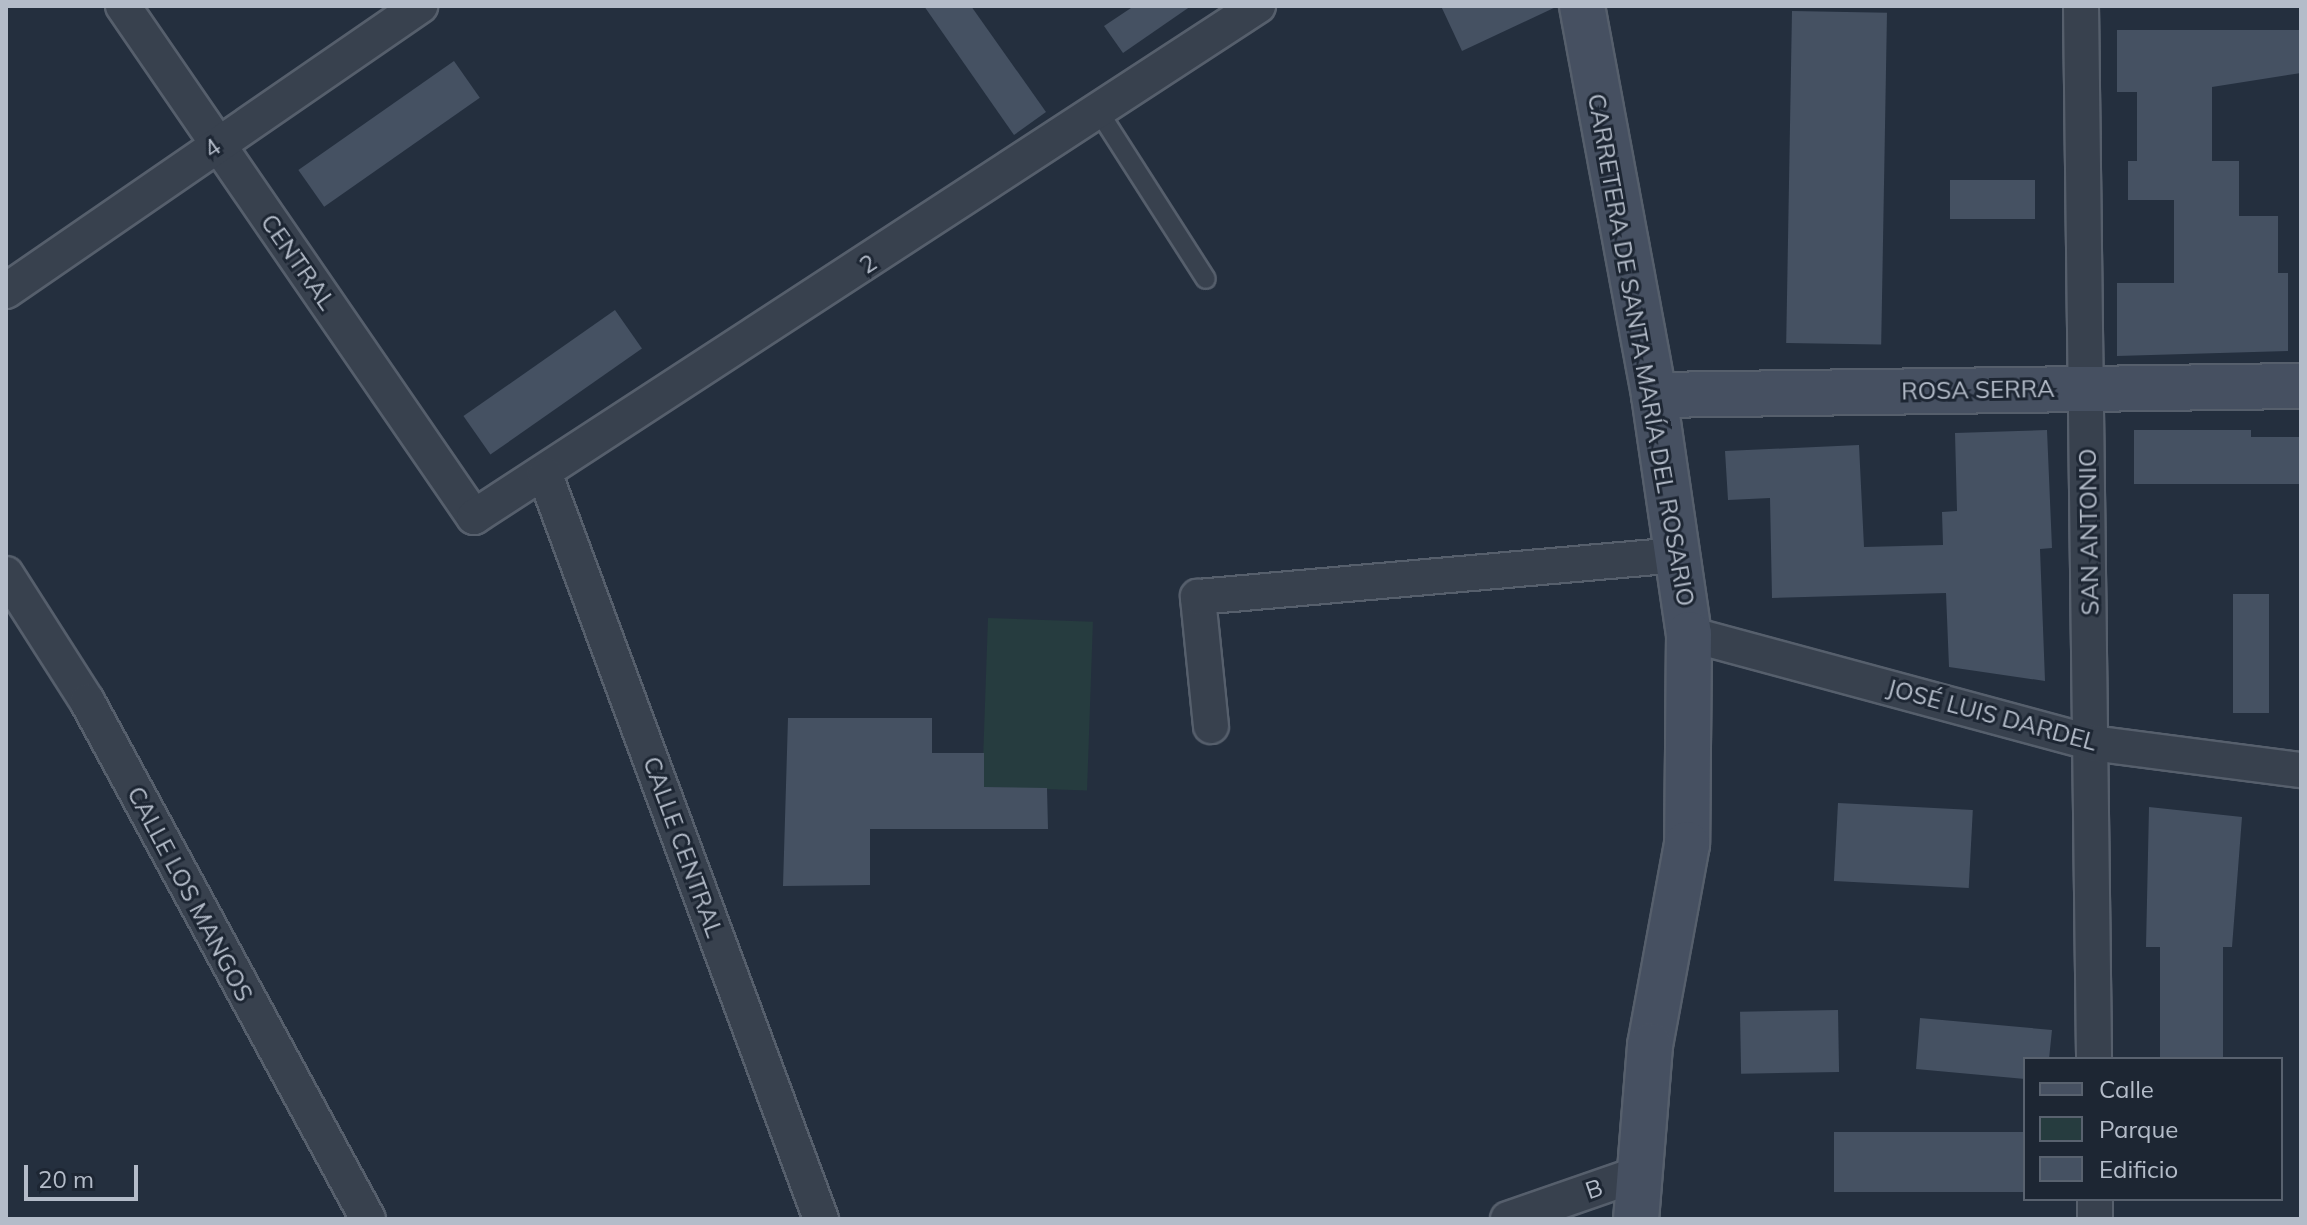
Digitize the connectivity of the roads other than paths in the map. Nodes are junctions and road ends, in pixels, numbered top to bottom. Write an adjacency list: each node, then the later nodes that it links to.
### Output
1 (123, 6): 7 (street, CENTRAL)
2 (420, 6): 7 (street, 4)
3 (1258, 6): 6 (street, 2)
4 (1582, 6): 12 (main road, CARRETERA DE SANTA MARÍA DEL ROSARIO)
5 (2081, 6): 11 (street, SAN ANTONIO)
6 (1099, 112): 8 (lane); 13 (street, 2)
7 (217, 145): 9 (street, 4); 14 (street, CENTRAL)
8 (1206, 279)
9 (6, 291)
10 (2301, 386): 11 (main road, ROSA SERRA)
11 (2086, 389): 12 (main road, ROSA SERRA); 19 (street, SAN ANTONIO)
12 (1654, 395): 15 (main road, CARRETERA DE SANTA MARÍA DEL ROSARIO)
13 (545, 475): 14 (street, 2); 24 (street, CALLE CENTRAL)
14 (474, 517)
15 (1677, 555): 17 (main road, CARRETERA DE SANTA MARÍA DEL ROSARIO); 18 (street)
16 (6, 574): 23 (street, CALLE LOS MANGOS)
17 (1689, 634): 19 (street, JOSÉ LUIS DARDEL); 22 (main road, CARRETERA DE SANTA MARÍA DEL ROSARIO)
18 (1211, 726)
19 (2092, 743): 20 (street, JOSÉ LUIS DARDEL); 21 (street, SAN ANTONIO)
20 (2301, 770)
21 (2094, 1057)
22 (1635, 1175): 25 (street, B); 26 (main road, CARRETERA DE SANTA MARÍA DEL ROSARIO)
23 (368, 1219)
24 (821, 1219)
25 (1508, 1219)
26 (1636, 1219)

